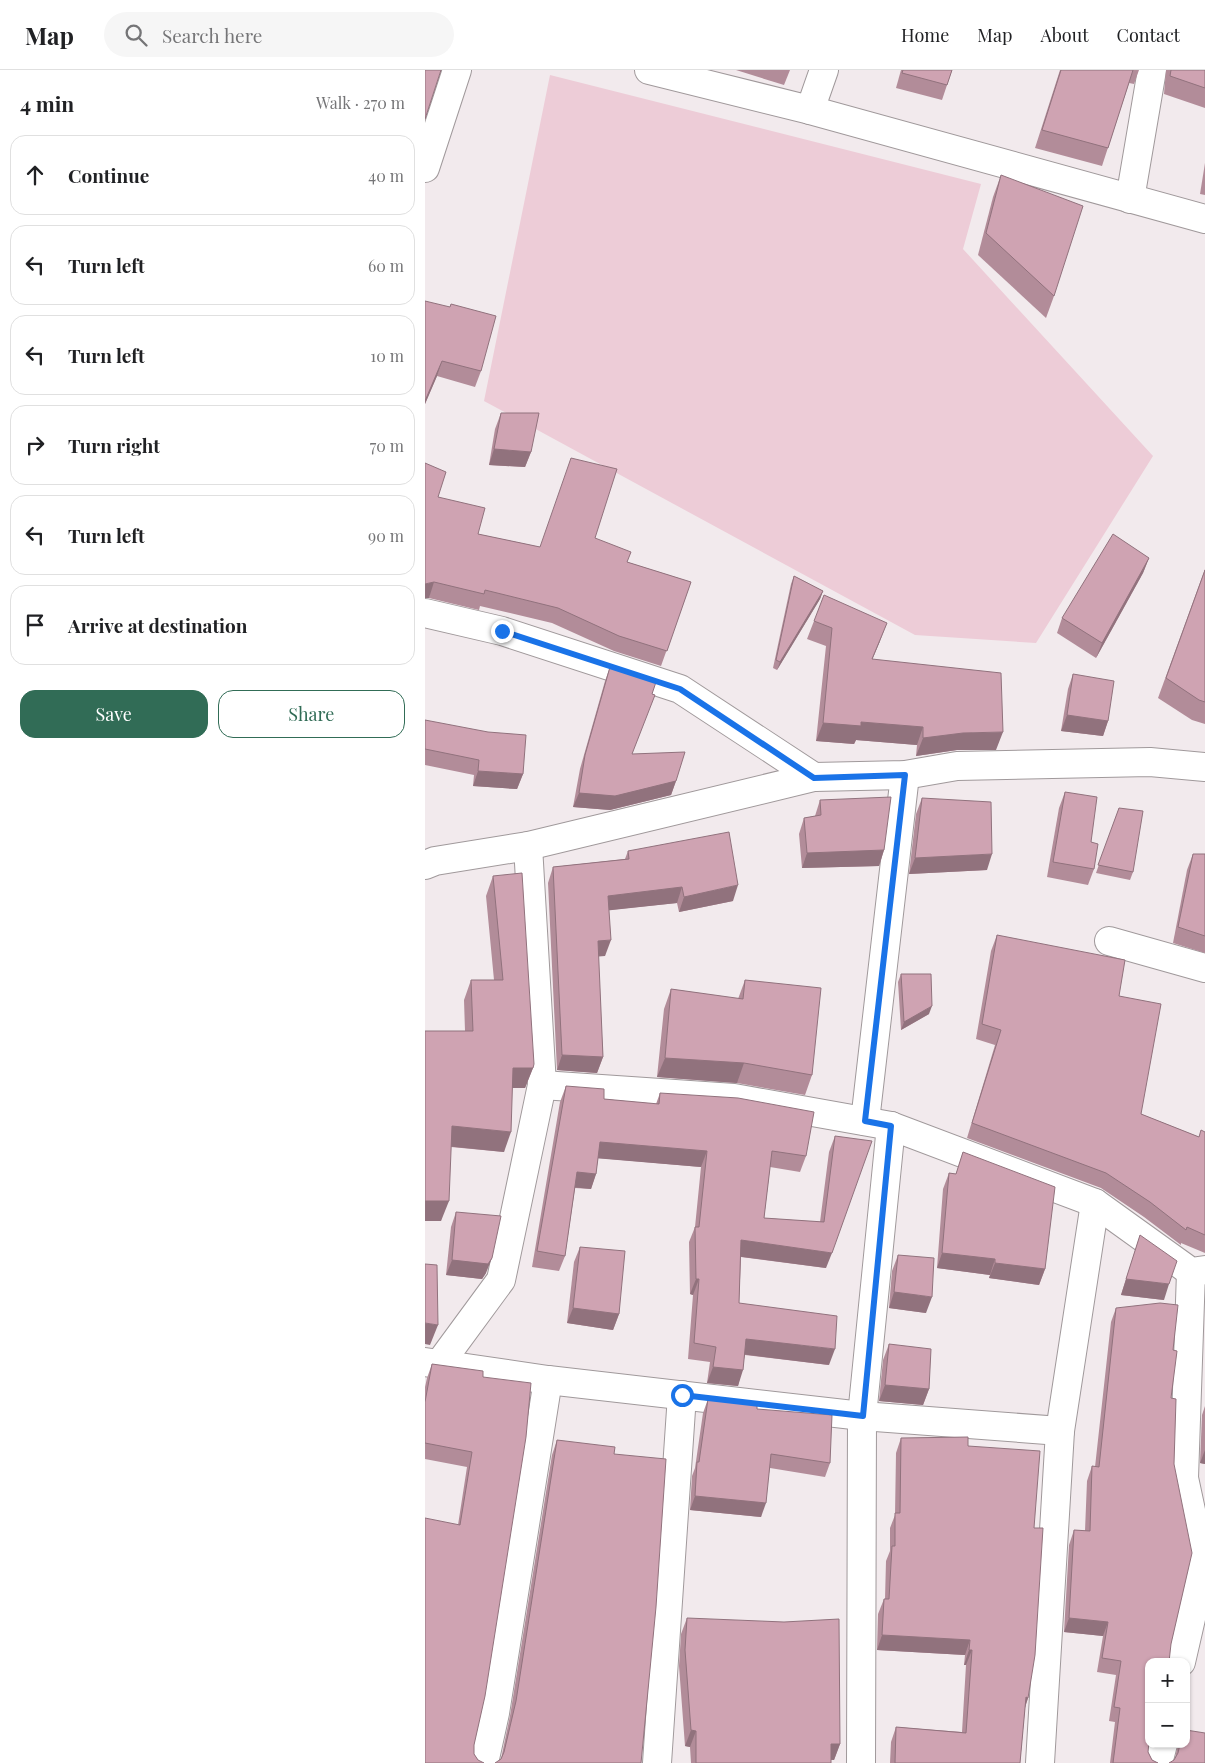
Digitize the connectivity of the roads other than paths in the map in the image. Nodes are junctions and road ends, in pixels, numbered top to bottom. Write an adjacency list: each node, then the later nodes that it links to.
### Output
1 (457, 70): 6 (street)
2 (649, 70): 5 (street)
3 (823, 70): 5 (street)
4 (1152, 70): 7 (street)
5 (810, 110): 7 (street)
6 (425, 168)
7 (1130, 199): 8 (street)
8 (1205, 220)
9 (425, 613): 12 (street)
10 (1205, 766): 11 (street)
11 (905, 775): 12 (street); 18 (street)
12 (814, 778): 13 (street)
13 (528, 846): 14 (street); 17 (street)
14 (425, 865)
15 (1109, 940): 16 (street)
16 (1205, 968)
17 (542, 1085): 18 (street); 21 (street)
18 (878, 1123): 19 (street); 24 (street)
19 (1095, 1204): 20 (street); 25 (street)
20 (1198, 1271): 26 (street)
21 (432, 1362): 22 (street)
22 (548, 1380): 23 (street); 28 (street)
23 (682, 1395): 24 (street); 29 (street)
24 (863, 1416): 25 (street); 30 (street)
25 (1060, 1431): 31 (street)
26 (1182, 1658)
27 (1162, 1748): 32 (street)
28 (484, 1763)
29 (657, 1763)
30 (861, 1763)
31 (1039, 1763)
32 (1159, 1763)

